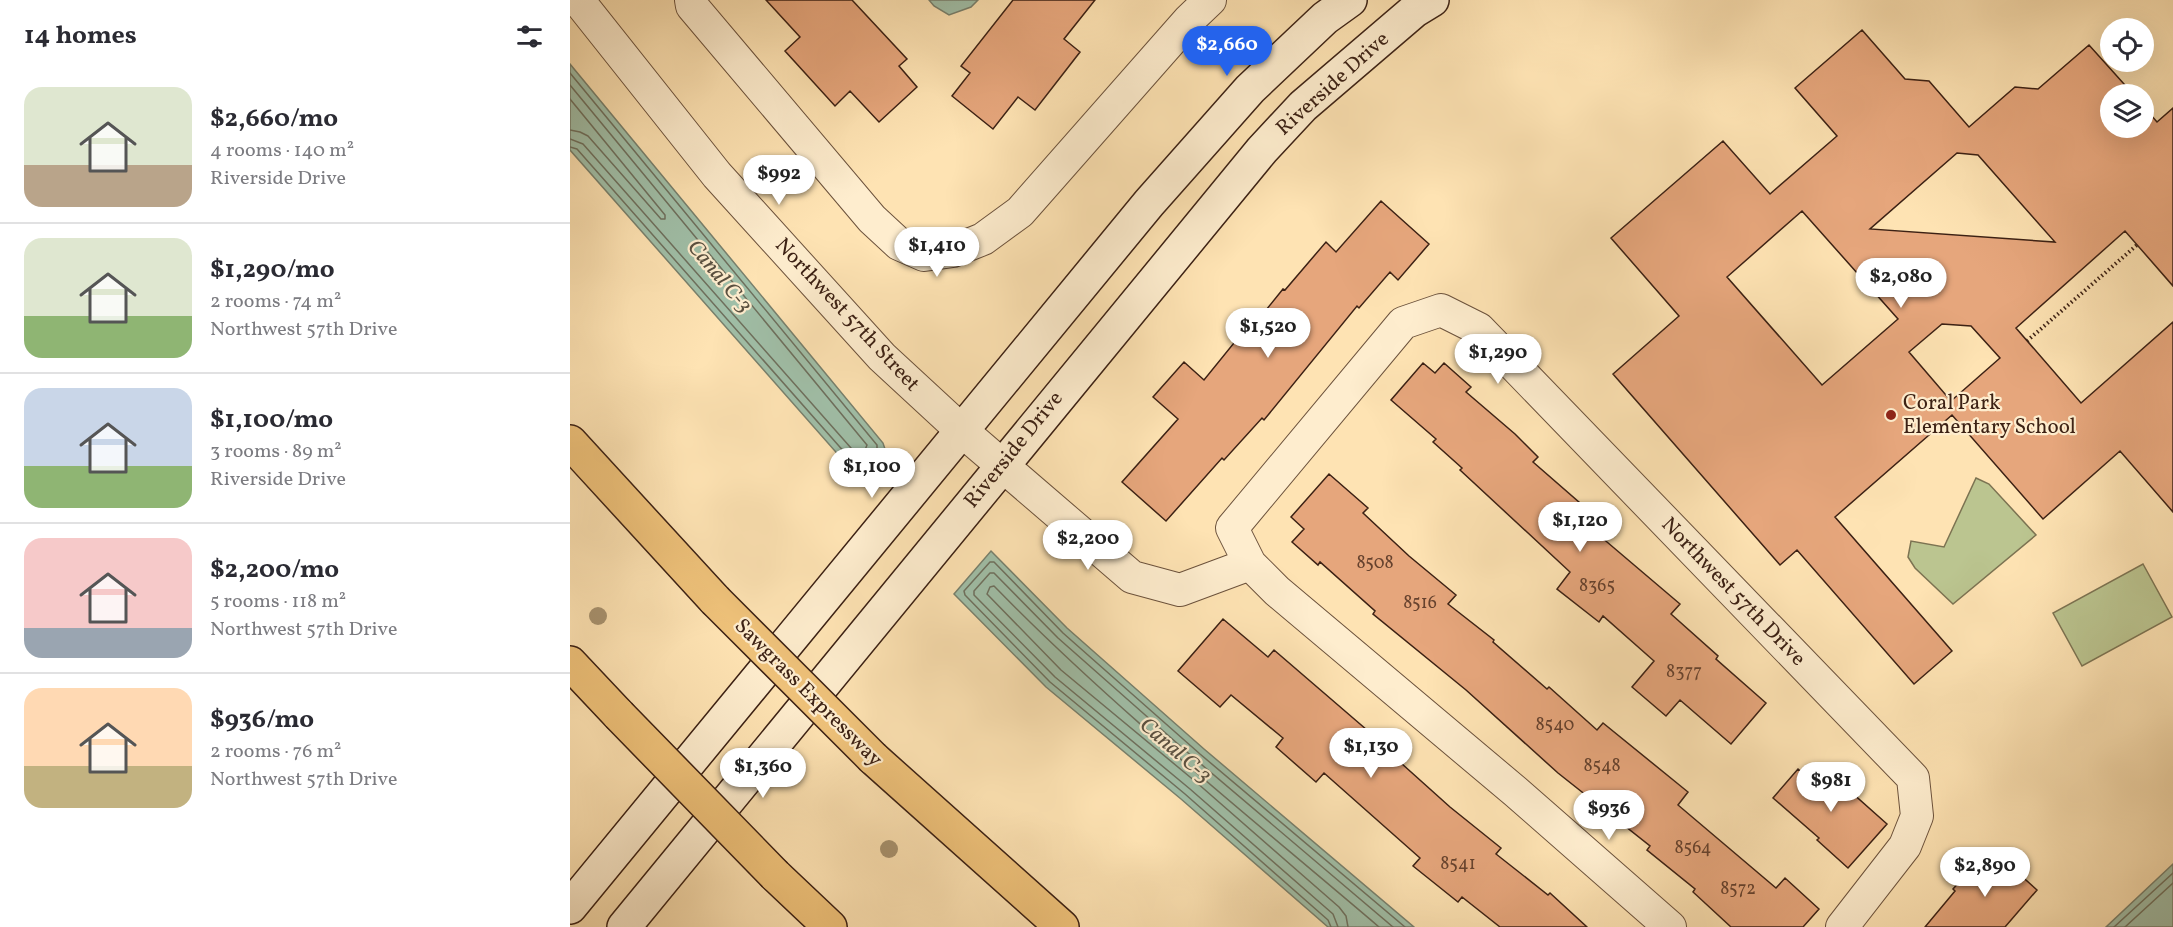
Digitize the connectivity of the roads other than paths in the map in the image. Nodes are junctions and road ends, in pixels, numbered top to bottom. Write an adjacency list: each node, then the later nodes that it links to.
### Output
1 (578, 0): 6 (street, Northwest 57th Street)
2 (691, 0): 3 (street)
3 (1210, 0)
4 (1350, 0): 6 (street)
5 (1417, 4): 8 (street, Riverside Drive)
6 (961, 430): 8 (street); 11 (street)
7 (570, 442): 14 (highway, Sawgrass Expressway, bridge)
8 (1001, 465): 9 (street); 12 (street, Riverside Drive)
9 (1250, 564): 15 (street, Northwest 57th Drive); 16 (street, Northwest 57th Drive)
10 (570, 663): 13 (highway, bridge)
11 (570, 907)
12 (624, 927)
13 (830, 927)
14 (1062, 927)
15 (1670, 927)
16 (1842, 927)

